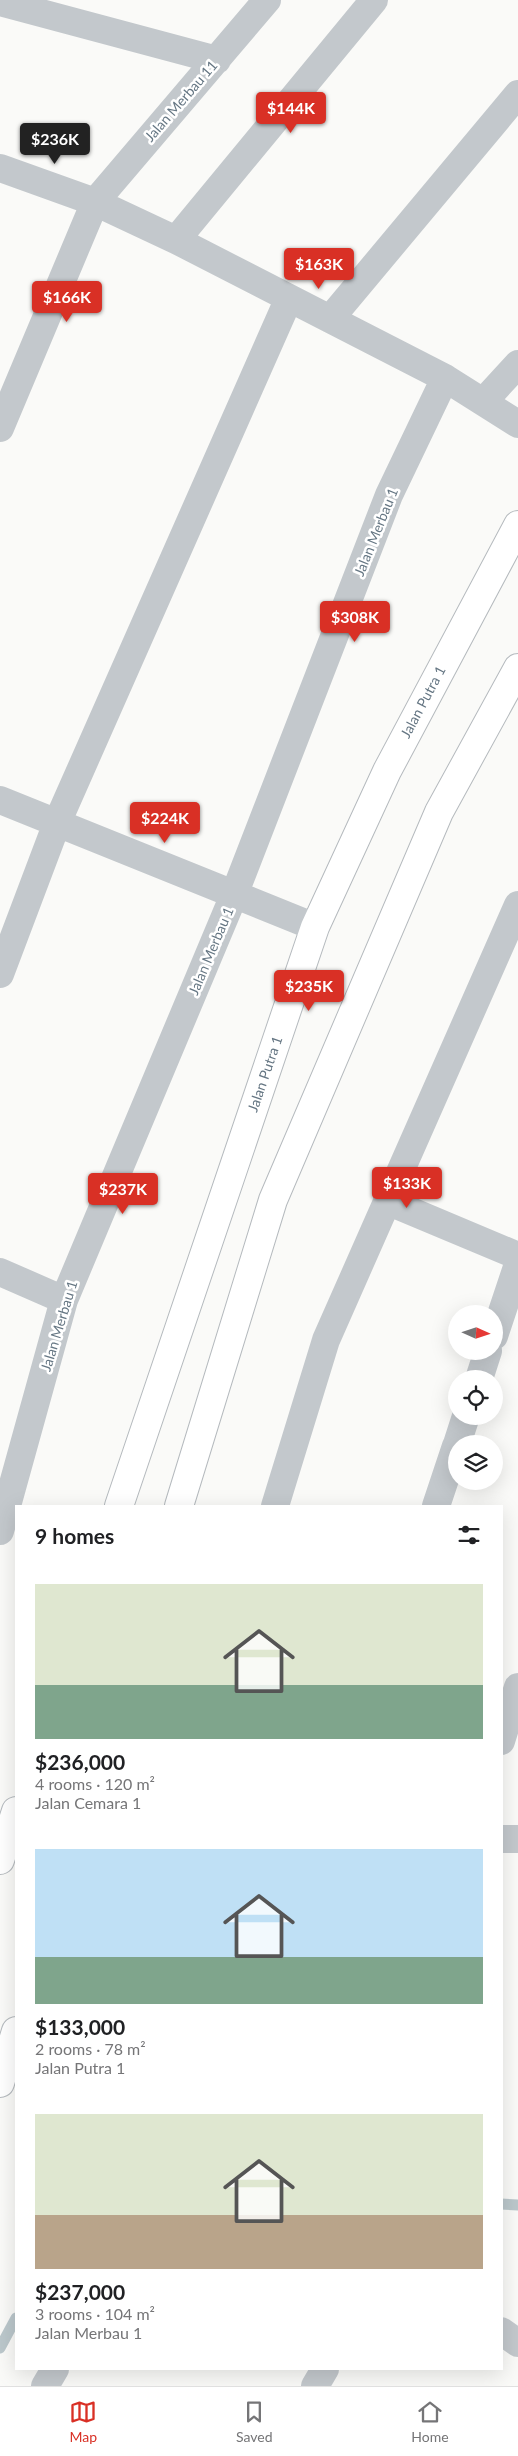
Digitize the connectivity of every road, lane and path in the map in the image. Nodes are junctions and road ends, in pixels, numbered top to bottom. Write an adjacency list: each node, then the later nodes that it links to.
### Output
1 (267, 0): 4 (street, Jalan Merbau 11)
2 (374, 0): 8 (street)
3 (0, 2): 4 (street)
4 (217, 60): 7 (street, Jalan Merbau 11)
5 (518, 94): 10 (street)
6 (0, 168): 7 (street)
7 (95, 202): 8 (street); 15 (street, Jalan Merbau 11)
8 (176, 240): 9 (street)
9 (289, 298): 10 (street); 19 (street)
10 (330, 319): 12 (street)
11 (518, 364): 13 (street)
12 (445, 378): 13 (street); 20 (street, Jalan Merbau 1)
13 (484, 402): 14 (street)
14 (518, 424)
15 (0, 428)
16 (518, 525): 22 (main road, Jalan Putra 1)
17 (518, 668): 32 (main road)
18 (0, 800): 19 (street)
19 (57, 824): 20 (street); 23 (street)
20 (234, 895): 22 (street); 28 (street, Jalan Merbau 1)
21 (518, 905): 24 (street)
22 (315, 927): 31 (main road, Jalan Putra 1)
23 (0, 974)
24 (387, 1201): 25 (street); 33 (street)
25 (518, 1256)
26 (518, 1264): 29 (street)
27 (0, 1272): 28 (street)
28 (64, 1300): 35 (street, Jalan Merbau 1)
29 (503, 1309)
30 (448, 1471): 34 (street)
31 (119, 1505)
32 (178, 1505)
33 (275, 1505)
34 (436, 1505)
35 (0, 1532)
36 (516, 1696): 37 (street)
37 (503, 1735)
38 (15, 1814): 41 (main road)
39 (503, 1839): 40 (street)
40 (518, 1840)
41 (0, 1860)
42 (15, 2034): 43 (main road)
43 (0, 2083)
44 (503, 2332): 45 (street)
45 (518, 2343)
46 (54, 2370): 48 (street)
47 (324, 2370): 49 (street)
48 (45, 2386)
49 (315, 2386)

